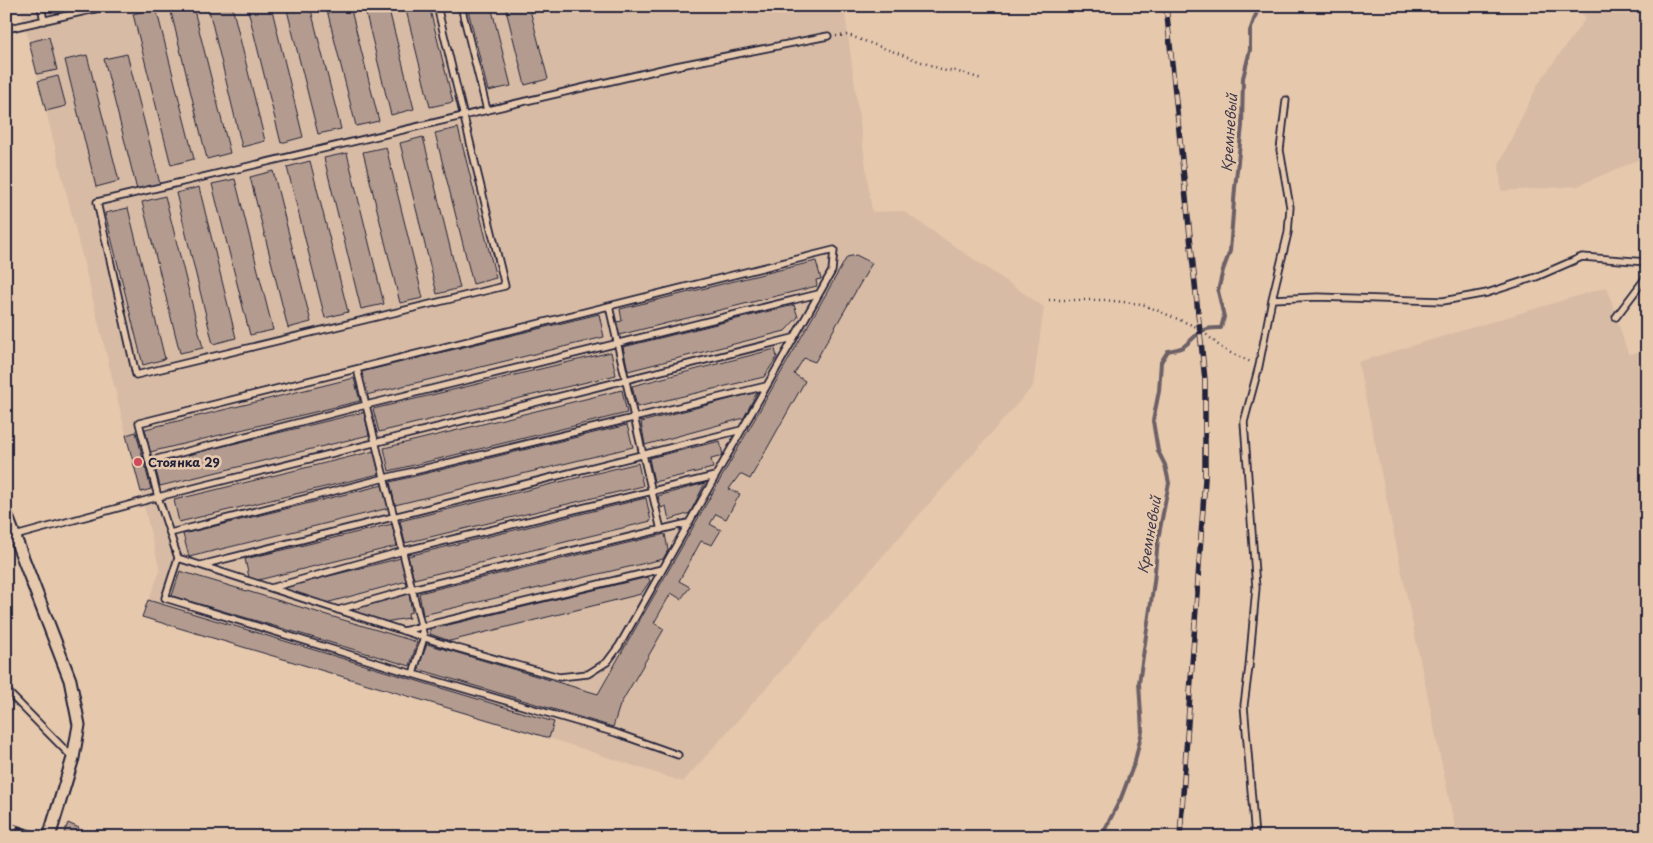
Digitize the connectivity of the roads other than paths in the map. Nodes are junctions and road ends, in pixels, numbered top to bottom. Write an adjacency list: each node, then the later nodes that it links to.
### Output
1 (41, 6): 5 (lane)
2 (108, 6): 5 (lane)
3 (437, 6): 10 (lane)
4 (461, 6): 9 (lane)
5 (44, 21): 6 (lane)
6 (6, 29)
7 (828, 36): 9 (lane)
8 (1286, 100): 14 (lane)
9 (487, 110): 10 (lane)
10 (464, 116): 10 (lane)
11 (1647, 262): 14 (lane)
12 (1647, 276): 16 (lane)
13 (818, 294): 15 (lane); 17 (lane); 18 (lane)
14 (1272, 299): 53 (lane)
15 (610, 306): 18 (lane); 19 (lane)
16 (1616, 317)
17 (793, 338): 20 (lane); 21 (lane)
18 (618, 343): 20 (lane); 22 (lane)
19 (357, 369): 22 (lane); 27 (lane)
20 (626, 380): 23 (lane); 25 (lane)
21 (766, 386): 23 (lane); 24 (lane)
22 (366, 405): 25 (lane); 27 (lane)
23 (634, 417): 26 (lane); 29 (lane)
24 (741, 430): 26 (lane); 28 (lane)
25 (376, 443): 29 (lane); 31 (lane)
26 (643, 455): 30 (lane); 33 (lane)
27 (149, 461): 31 (lane)
28 (715, 476): 30 (lane); 34 (lane)
29 (385, 478): 33 (lane); 36 (lane)
30 (652, 491): 35 (lane); 38 (lane)
31 (158, 497): 36 (lane); 37 (lane)
32 (6, 514): 37 (street)
33 (394, 517): 38 (lane); 40 (lane)
34 (688, 523): 35 (lane); 41 (lane)
35 (661, 530): 43 (lane)
36 (170, 533): 39 (lane)
37 (14, 536): 51 (street)
38 (403, 551): 42 (lane); 43 (lane)
39 (178, 558): 40 (lane); 48 (lane)
40 (199, 565): 42 (lane)
41 (662, 569): 45 (lane); 47 (lane)
42 (270, 588): 44 (lane)
43 (412, 589): 44 (lane); 45 (lane)
44 (338, 610): 46 (lane)
45 (421, 626): 46 (lane); 47 (lane)
46 (404, 631): 47 (lane)
47 (424, 637): 48 (lane)
48 (413, 674): 50 (lane)
49 (6, 690): 51 (lane)
50 (678, 755)
51 (72, 758): 52 (street)
52 (49, 837)
53 (1255, 837)

